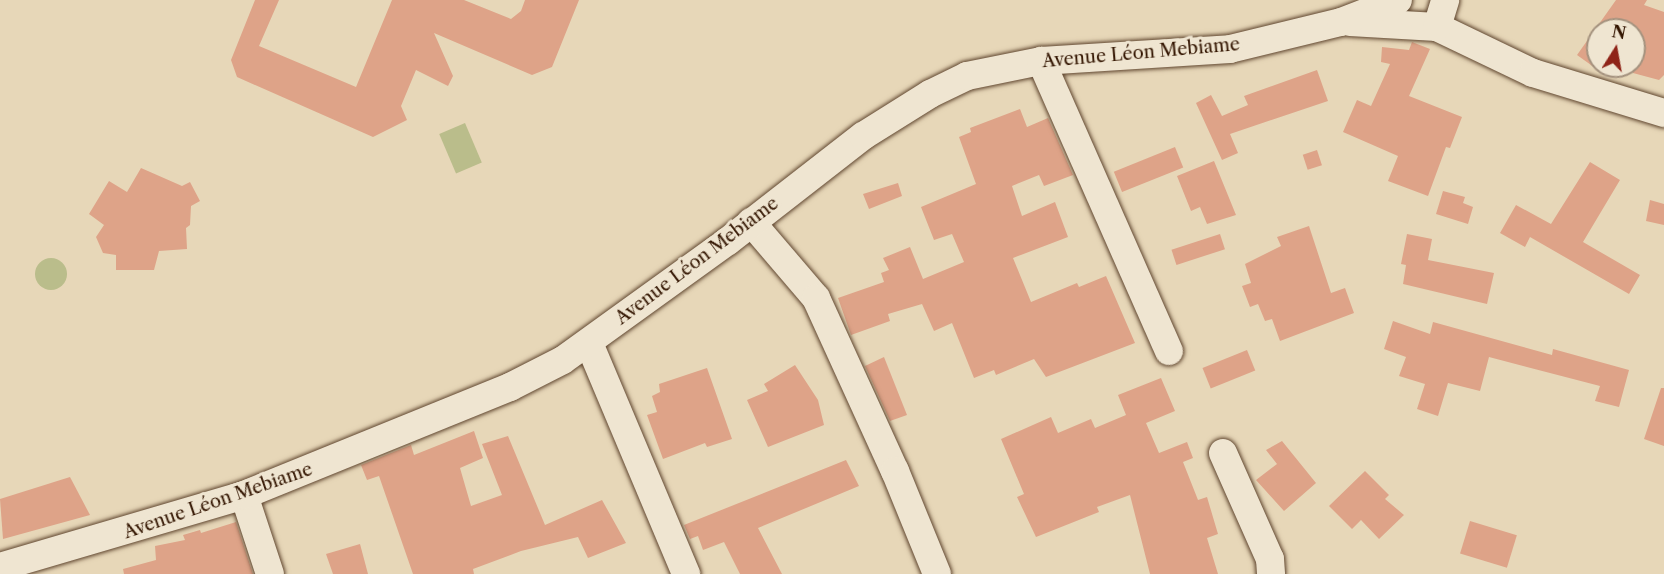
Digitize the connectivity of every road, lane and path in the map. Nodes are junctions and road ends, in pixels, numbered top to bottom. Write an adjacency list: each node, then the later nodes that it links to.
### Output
1 (1398, 0): 3 (street, Avenue Léon Mebiame)
2 (1445, 0): 4 (street)
3 (1341, 22): 4 (street); 5 (street, Avenue Léon Mebiame)
4 (1437, 27): 6 (street)
5 (1041, 61): 7 (street, Avenue Léon Mebiame); 9 (street)
6 (1664, 112)
7 (751, 222): 8 (street, Avenue Léon Mebiame); 15 (street)
8 (589, 343): 11 (street, Avenue Léon Mebiame); 14 (street)
9 (1169, 351)
10 (1223, 453): 16 (street)
11 (244, 495): 12 (street, Avenue Léon Mebiame); 13 (street)
12 (0, 567)
13 (270, 574)
14 (686, 574)
15 (937, 574)
16 (1271, 574)

